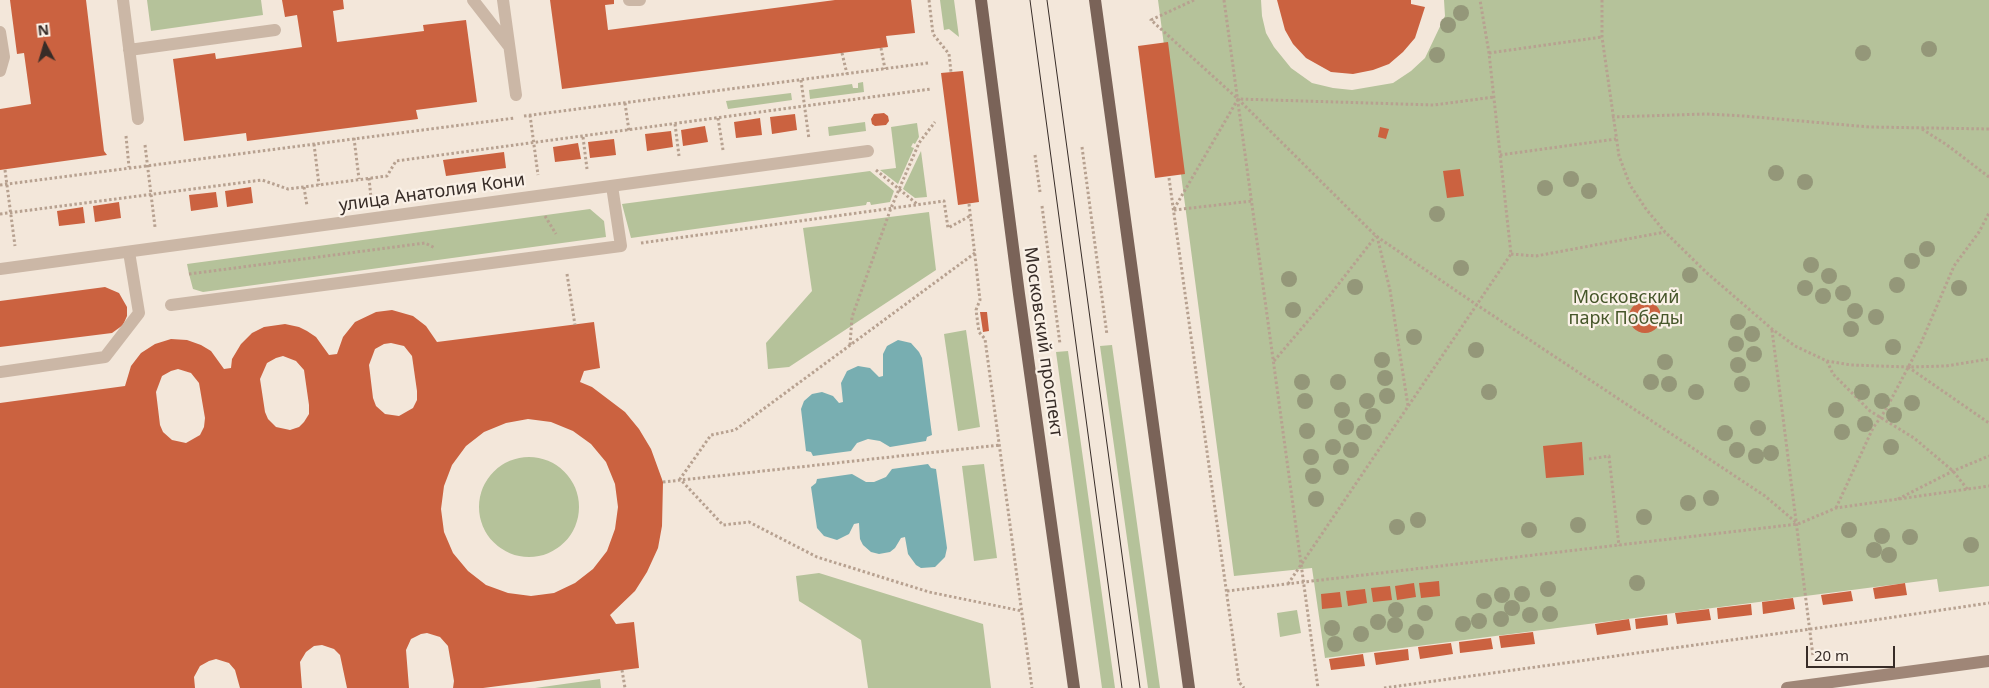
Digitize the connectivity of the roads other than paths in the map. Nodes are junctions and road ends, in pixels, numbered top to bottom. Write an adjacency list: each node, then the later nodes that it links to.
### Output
1 (123, 0): 11 (street)
2 (473, 0): 10 (street)
3 (503, 0): 10 (street)
4 (629, 0): 5 (street)
5 (640, 0)
6 (981, 0): 23 (main road, Московский проспект)
7 (1095, 0): 24 (main road)
8 (275, 30): 11 (street)
9 (0, 32): 12 (street)
10 (509, 47): 13 (street)
11 (129, 50): 14 (street)
12 (0, 71)
13 (516, 94)
14 (138, 119)
15 (868, 151): 16 (street, улица Анатолия Кони)
16 (612, 186): 17 (street, улица Анатолия Кони); 19 (street)
17 (129, 252): 18 (street, улица Анатолия Кони); 20 (street)
18 (0, 269)
19 (171, 305)
20 (0, 372)
21 (1989, 661): 22 (street)
22 (1827, 685): 25 (street)
23 (1074, 688)
24 (1189, 688)
25 (1787, 688)

